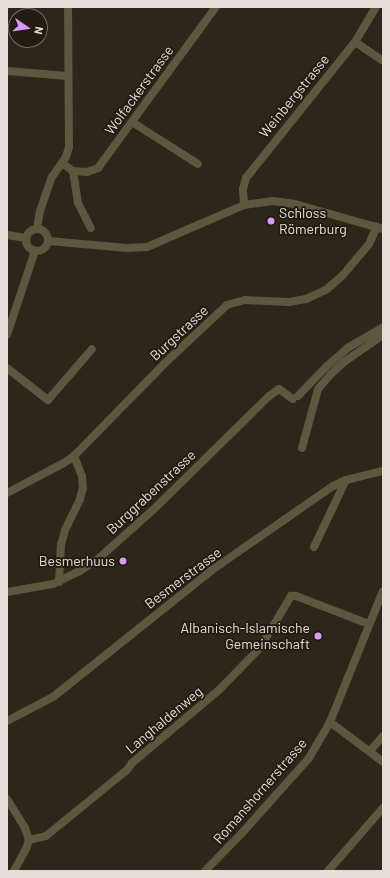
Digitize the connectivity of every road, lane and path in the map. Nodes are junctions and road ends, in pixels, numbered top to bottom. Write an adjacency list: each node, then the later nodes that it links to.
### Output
1 (68, 7): 7 (street)
2 (216, 7): 8 (street, Wolfackerstrasse)
3 (376, 7): 4 (street, Weinbergstrasse)
4 (355, 42): 5 (street); 12 (street, Weinbergstrasse)
5 (383, 61)
6 (7, 71): 7 (street)
7 (68, 76): 9 (street)
8 (132, 122): 10 (street); 11 (street, Wolfackerstrasse)
9 (62, 163): 11 (street); 13 (street)
10 (198, 164)
11 (73, 171): 14 (street)
12 (244, 205): 15 (street); 18 (street)
13 (37, 228): 17 (street); 18 (street)
14 (91, 228)
15 (380, 228): 26 (street, Burgstrasse)
16 (7, 235): 17 (street)
17 (26, 238): 19 (street)
18 (49, 240): 19 (street)
19 (35, 251): 21 (street)
20 (383, 327): 31 (street, Burggrabenstrasse)
21 (7, 335)
22 (383, 335): 25 (street)
23 (92, 349): 24 (street)
24 (7, 368)
25 (302, 448)
26 (74, 456): 29 (street, Burgstrasse); 31 (street)
27 (383, 471): 28 (street, Besmerstrasse)
28 (346, 480): 30 (street); 36 (street, Besmerstrasse)
29 (7, 493)
30 (314, 547)
31 (58, 582): 33 (street, Burggrabenstrasse)
32 (383, 591): 34 (street, Romanshornerstrasse)
33 (7, 592)
34 (379, 610): 35 (street, Romanshornerstrasse)
35 (370, 624): 37 (street, Romanshornerstrasse); 43 (street, Langhaldenweg)
36 (7, 721)
37 (330, 722): 39 (street); 45 (street, Romanshornerstrasse)
38 (383, 736): 39 (street)
39 (370, 751): 40 (street)
40 (383, 762)
41 (7, 799): 43 (street)
42 (383, 808): 46 (street)
43 (29, 840): 44 (street)
44 (14, 871)
45 (205, 871)
46 (328, 871)

